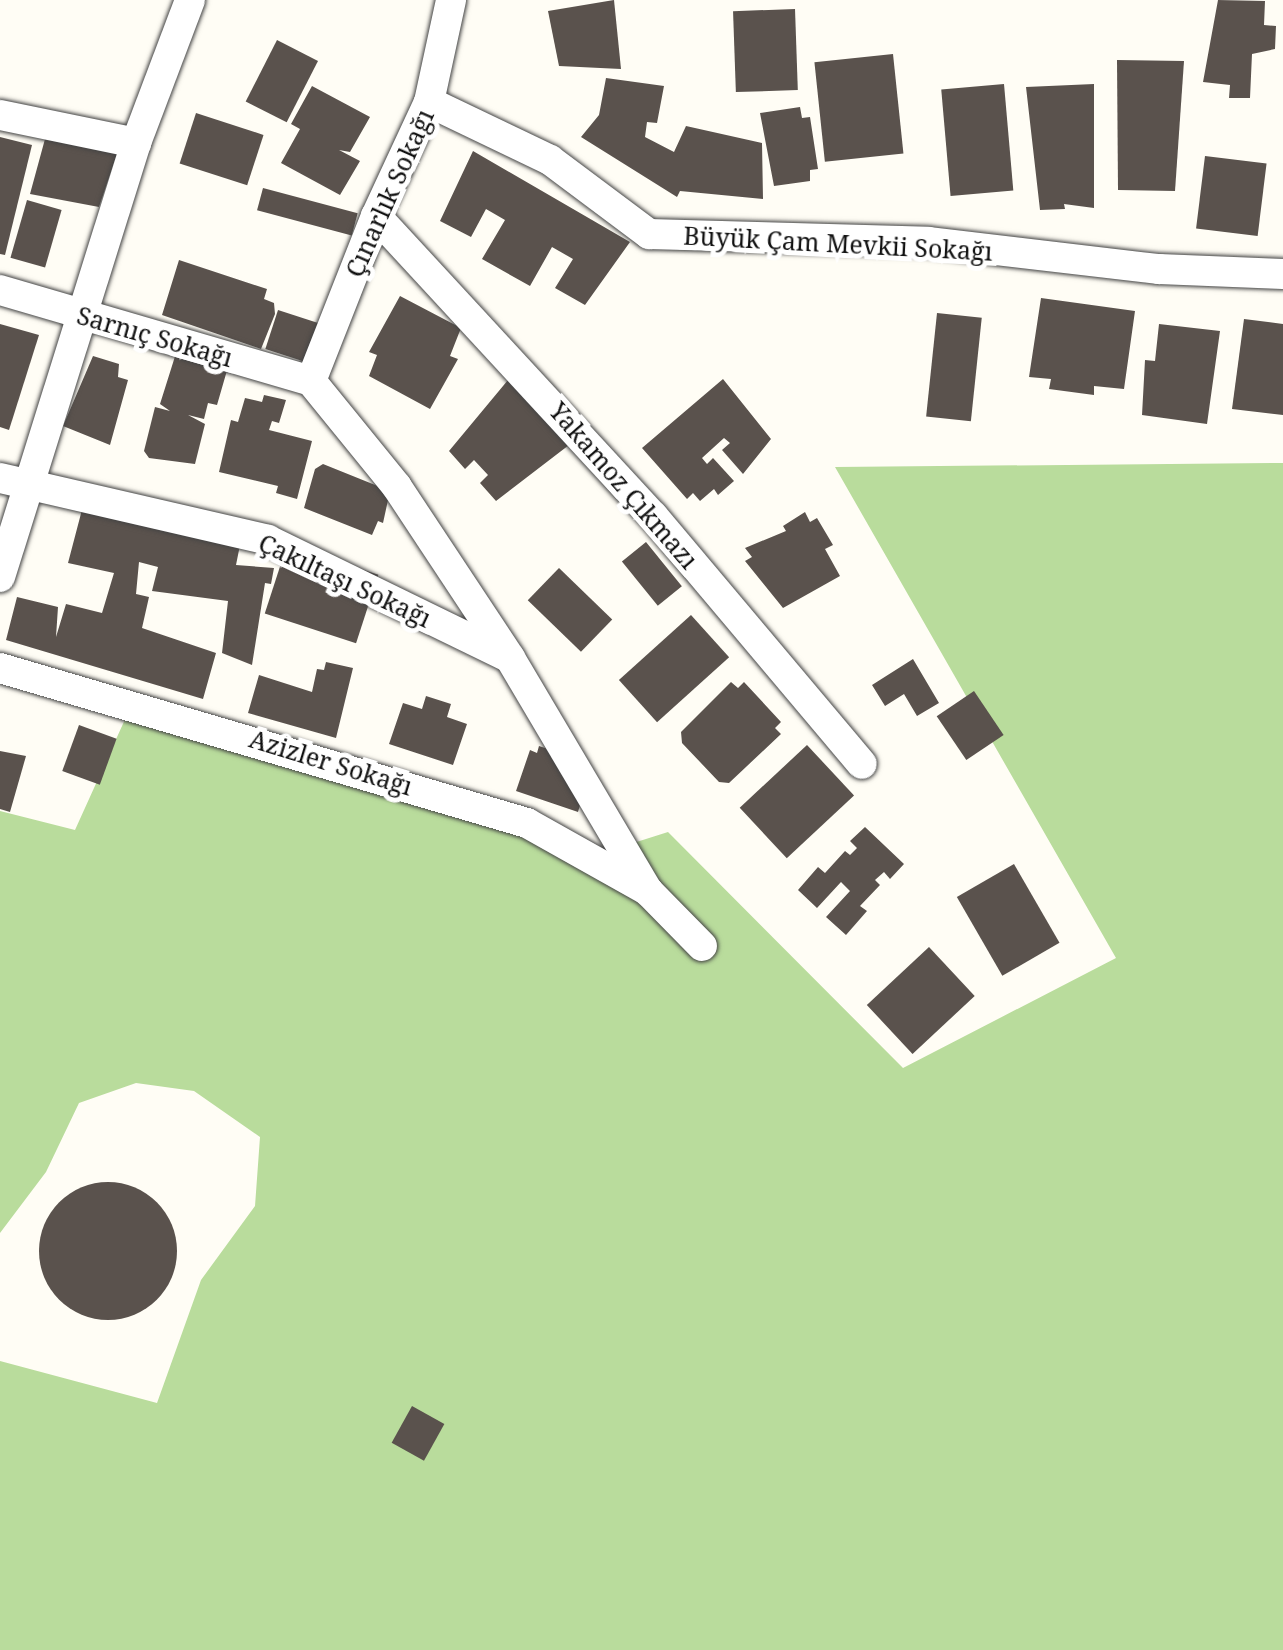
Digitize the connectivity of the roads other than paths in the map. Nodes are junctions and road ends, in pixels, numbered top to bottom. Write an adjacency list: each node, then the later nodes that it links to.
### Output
1 (190, 0): 5 (street)
2 (452, 0): 3 (street, Çınarlık Sokağı)
3 (429, 102): 6 (street, Çınarlık Sokağı); 7 (street, Büyük Çam Mevkii Sokağı)
4 (0, 115): 5 (street)
5 (136, 143): 9 (street)
6 (376, 216): 10 (street, Çınarlık Sokağı); 15 (street, Yakamoz Çıkmazı)
7 (1283, 274)
8 (0, 290): 9 (street, Sarnıç Sokağı)
9 (83, 315): 10 (street, Sarnıç Sokağı); 11 (street)
10 (311, 382): 13 (street, Azizler Sokağı)
11 (15, 480): 12 (street); 13 (street, Çakıltaşı Sokağı)
12 (0, 577)
13 (510, 658): 16 (street, Azizler Sokağı)
14 (0, 668): 16 (street, Azizler Sokağı)
15 (862, 764)
16 (648, 891): 17 (street, Azizler Sokağı)
17 (702, 946)

